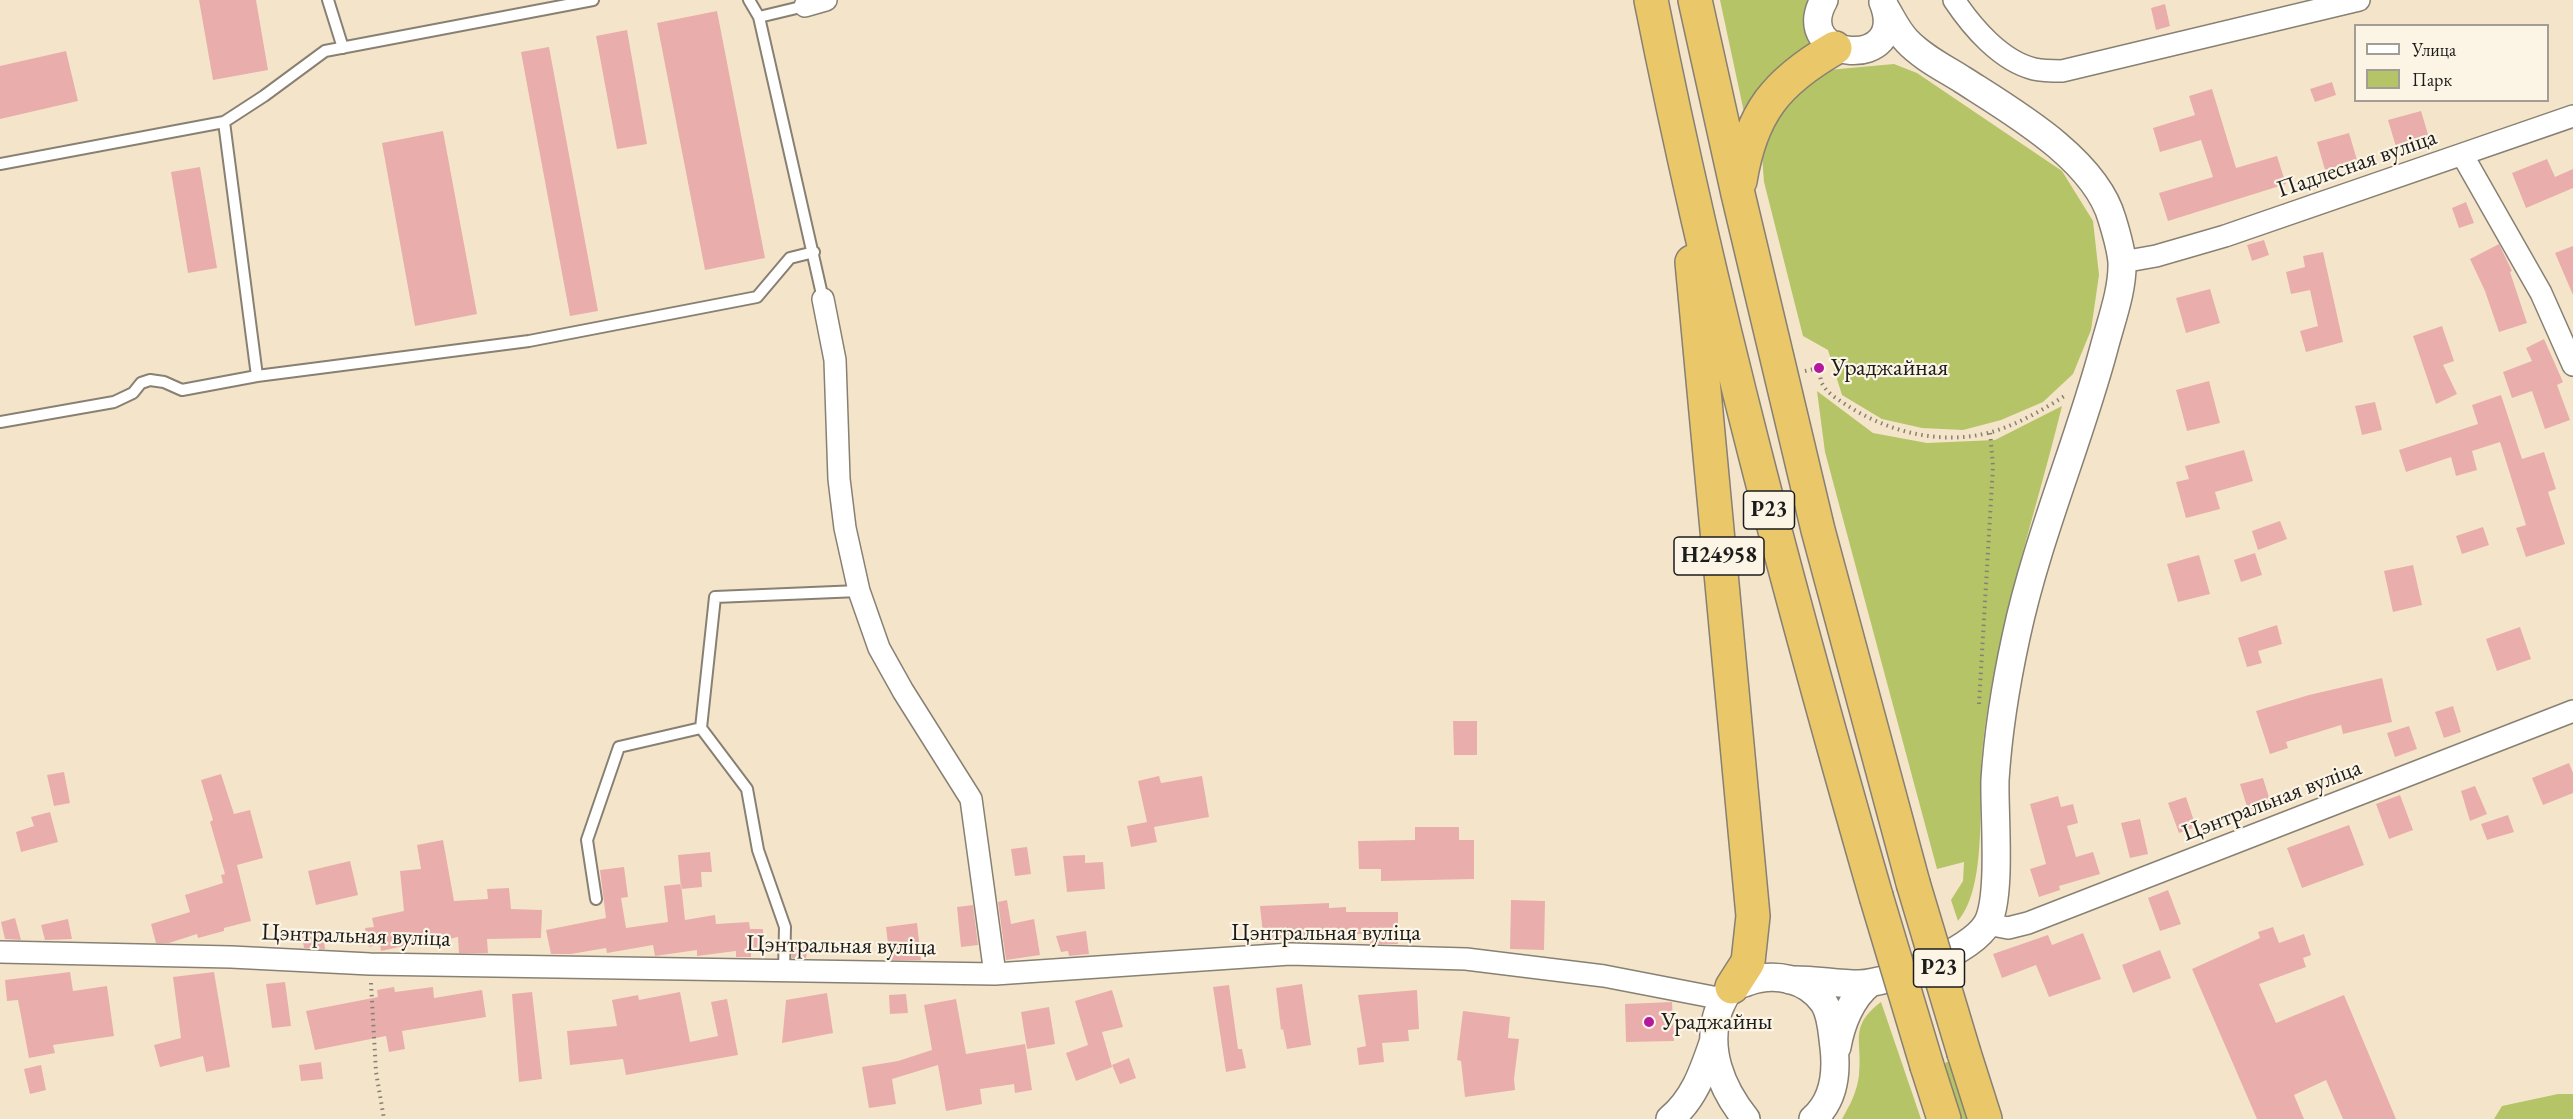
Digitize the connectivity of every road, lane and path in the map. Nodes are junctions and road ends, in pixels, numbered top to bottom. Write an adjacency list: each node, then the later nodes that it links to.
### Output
1 (328, 0): 13 (lane)
2 (593, 0): 13 (lane)
3 (749, 0): 12 (lane)
4 (826, 0): 11 (street)
5 (1651, 0): 18 (highway, Р23)
6 (1695, 0): 22 (highway, Р23)
7 (1824, 0): 14 (street)
8 (1954, 0): 9 (street)
9 (2359, 0)
10 (1884, 5): 15 (street); 16 (street)
11 (805, 6): 12 (lane)
12 (759, 17): 23 (lane)
13 (343, 48): 19 (lane)
14 (1835, 48): 15 (street); 22 (highway)
15 (1869, 48): 16 (street)
16 (1923, 55): 24 (street)
17 (2573, 116): 20 (street, Падлесная вуліца)
18 (1675, 120): 44 (highway, Н24958); 51 (highway, Р23, bridge)
19 (224, 122): 21 (lane); 27 (lane)
20 (2463, 156): 24 (street, Падлесная вуліца); 26 (street)
21 (0, 164)
22 (1738, 194): 28 (highway, Р23)
23 (814, 252): 25 (lane); 27 (lane)
24 (2122, 262): 29 (street)
25 (823, 299): 32 (street)
26 (2573, 365)
27 (257, 376): 30 (lane)
28 (1781, 376): 31 (path); 52 (highway, Р23, bridge)
29 (2096, 376): 31 (path); 37 (street)
30 (0, 422)
31 (1990, 432): 34 (path)
32 (859, 591): 35 (lane); 41 (street)
33 (2573, 711): 37 (street, Цэнтральная вуліца)
34 (1978, 714)
35 (701, 728): 36 (lane); 40 (lane)
36 (596, 898)
37 (1987, 924): 43 (street)
38 (0, 952): 39 (street, Цэнтральная вуліца)
39 (370, 964): 40 (street, Цэнтральная вуліца); 47 (path)
40 (784, 971): 41 (street, Цэнтральная вуліца)
41 (995, 974): 44 (street, Цэнтральная вуліца)
42 (1790, 980): 43 (street); 44 (street); 46 (street)
43 (1870, 983): 46 (street)
44 (1727, 993): 45 (street, Н24958)
45 (1713, 1043): 48 (street, Н24958); 49 (street, Н24958)
46 (1835, 1060): 50 (street)
47 (384, 1119)
48 (1670, 1119)
49 (1746, 1119)
50 (1813, 1119)
51 (1944, 1119)
52 (1985, 1119)

